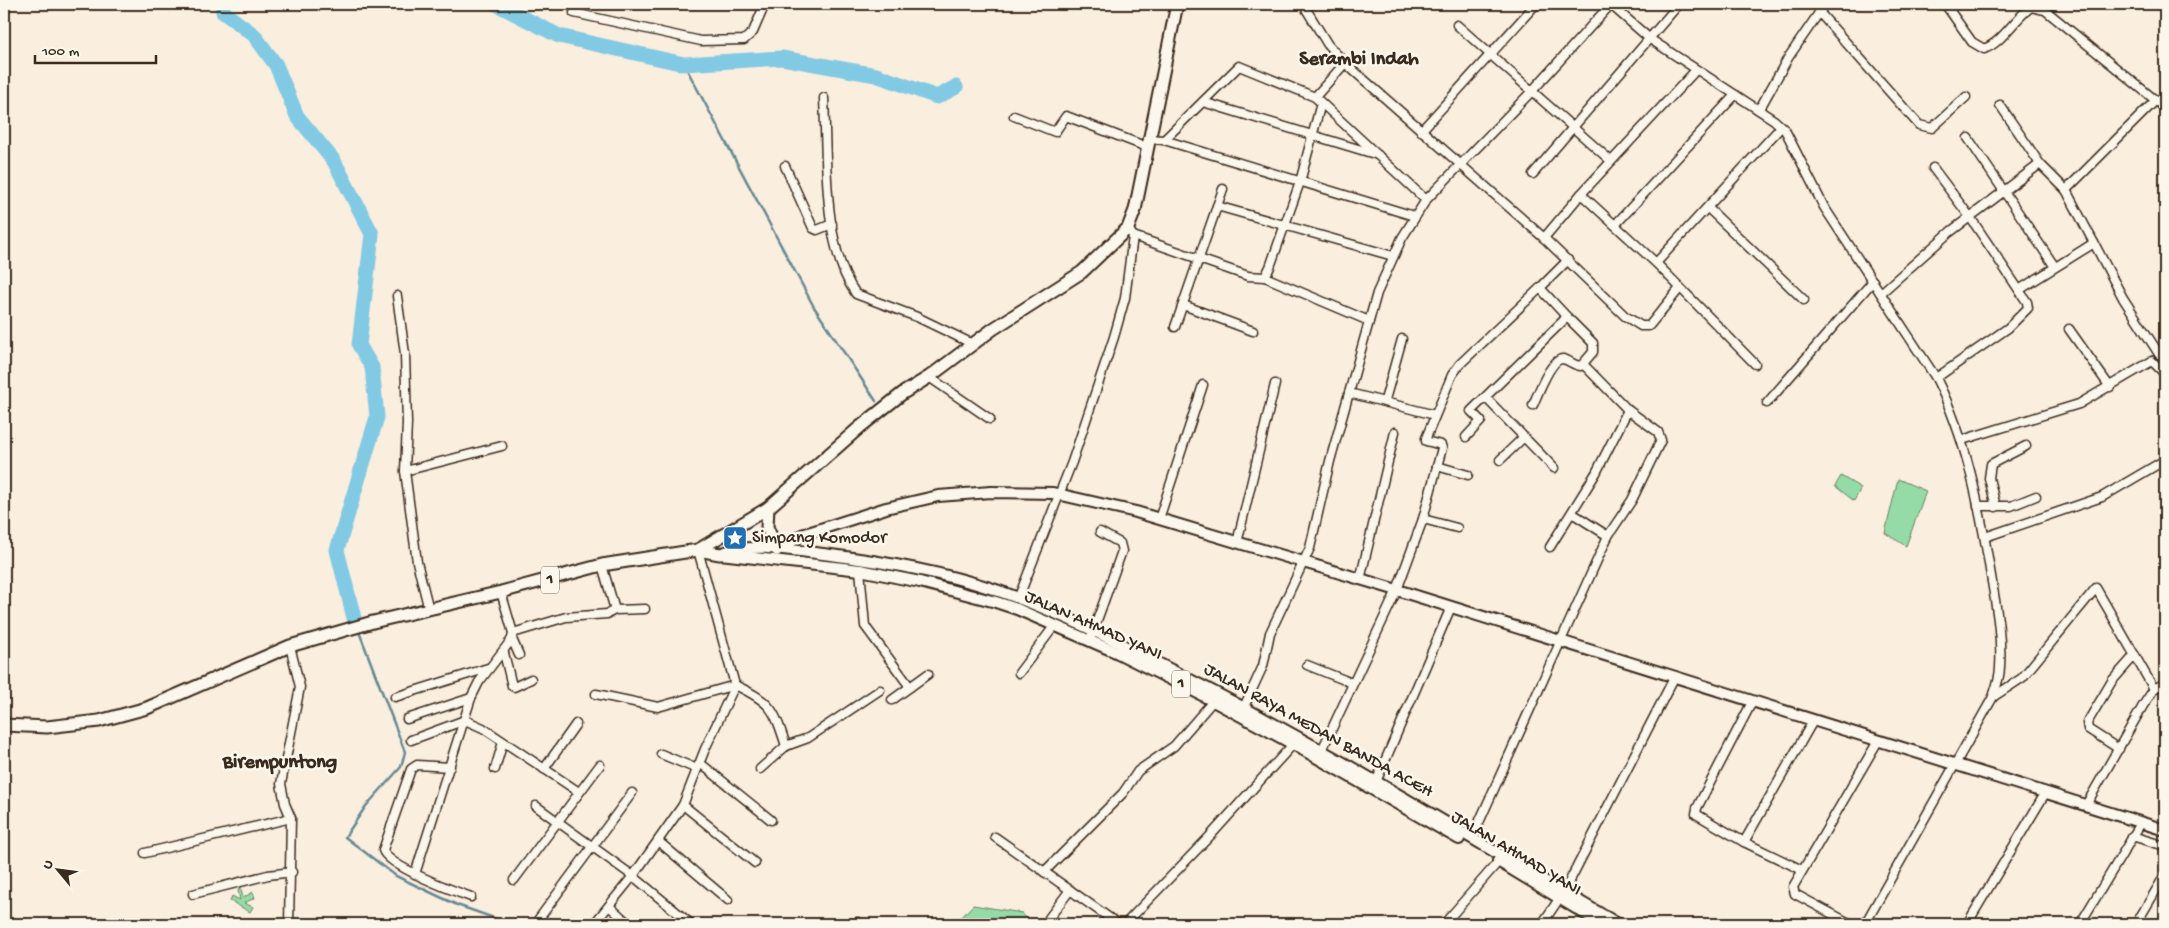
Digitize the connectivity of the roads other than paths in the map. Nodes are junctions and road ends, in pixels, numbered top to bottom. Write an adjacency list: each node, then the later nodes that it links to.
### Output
1 (765, 4): 10 (street)
2 (1177, 4): 34 (highway)
3 (1303, 4): 14 (street)
4 (1536, 4): 13 (street)
5 (1610, 4): 12 (street); 16 (street)
6 (1679, 4): 12 (street)
7 (1825, 4): 9 (street)
8 (1945, 4): 21 (street)
9 (1819, 12): 19 (street); 26 (street)
10 (574, 13)
11 (1457, 25): 13 (street)
12 (1650, 39): 15 (street); 28 (street)
13 (1491, 54): 16 (street); 30 (street)
14 (1345, 63): 18 (street); 30 (street)
15 (1696, 70): 17 (street); 36 (street)
16 (1533, 90): 28 (street); 38 (street)
17 (1736, 95): 26 (street); 53 (street)
18 (1315, 97): 22 (street); 23 (street)
19 (1966, 97)
20 (824, 98): 52 (street)
21 (2155, 100): 25 (street); 44 (street)
22 (1203, 102): 31 (street); 33 (street)
23 (1321, 103): 31 (street); 35 (street)
24 (2000, 105): 37 (street)
25 (2165, 108)
26 (1759, 110): 29 (street)
27 (1014, 116): 34 (street)
28 (1574, 127): 36 (street); 41 (street)
29 (1781, 127): 49 (street); 64 (street)
30 (1421, 131): 38 (street)
31 (1314, 136): 35 (street); 42 (street)
32 (1968, 138): 45 (street)
33 (1164, 140): 34 (street); 42 (street)
34 (1148, 143): 55 (highway)
35 (1380, 156): 47 (street)
36 (1611, 161): 46 (street)
37 (2040, 164): 44 (street); 45 (street)
38 (1460, 165): 47 (street); 56 (street)
39 (785, 166): 52 (street)
40 (1933, 168): 51 (street)
41 (1533, 174)
42 (1300, 182): 50 (street); 54 (street)
43 (1223, 189): 48 (street)
44 (2066, 190): 57 (street)
45 (2004, 191): 51 (street); 62 (street)
46 (1581, 194): 53 (street); 56 (street)
47 (1426, 200): 50 (street)
48 (1217, 206): 54 (street); 59 (street)
49 (1708, 208): 61 (street); 70 (street)
50 (1414, 216): 58 (street)
51 (1970, 217): 67 (street); 68 (street)
52 (832, 224): 78 (street)
53 (1615, 225): 61 (street)
54 (1285, 226): 58 (street); 63 (street)
55 (1130, 232): 59 (street); 78 (highway); 109 (street)
56 (1544, 238): 60 (street)
57 (2094, 243): 62 (street); 79 (street)
58 (1393, 256): 73 (street)
59 (1199, 258): 63 (street); 71 (street)
60 (1568, 260): 65 (street); 66 (street)
61 (1656, 263): 66 (street)
62 (2055, 267): 67 (street)
63 (1265, 277): 73 (street)
64 (1873, 281): 68 (street); 92 (street)
65 (1540, 288): 72 (street); 95 (street)
66 (1680, 288): 82 (street)
67 (2018, 290): 85 (street)
68 (1881, 293): 85 (street)
69 (398, 296): 107 (street)
70 (1804, 300)
71 (1183, 305): 74 (street); 76 (street)
72 (1567, 317): 81 (street); 90 (street)
73 (1369, 321): 89 (street)
74 (1175, 327)
75 (2069, 329): 88 (street)
76 (1253, 331)
77 (1402, 339): 91 (street)
78 (973, 344): 84 (highway)
79 (2162, 352): 80 (street)
80 (2152, 361): 83 (street); 88 (street)
81 (1583, 364): 93 (street); 94 (street)
82 (1755, 364)
83 (2165, 374)
84 (930, 377): 96 (street); 113 (highway)
85 (1936, 378): 100 (street)
86 (1275, 384): 121 (street)
87 (1203, 385): 116 (street)
88 (2110, 386): 100 (street)
89 (1349, 393): 91 (street); 126 (street)
90 (1486, 398): 98 (street); 99 (street)
91 (1385, 400): 95 (street)
92 (1767, 403)
93 (1533, 405)
94 (1628, 410): 114 (street); 119 (street)
95 (1435, 414): 105 (street)
96 (990, 419)
97 (1395, 432): 129 (street)
98 (1466, 437)
99 (1524, 437): 103 (street); 106 (street)
100 (1962, 440): 111 (street)
101 (502, 446): 107 (street)
102 (2026, 446): 112 (street)
103 (1500, 460)
104 (2165, 460): 120 (street)
105 (1437, 466): 108 (street); 115 (street)
106 (1554, 468)
107 (405, 471): 135 (street)
108 (1468, 474)
109 (1059, 494): 116 (main road); 124 (main road); 132 (street)
110 (2036, 496): 112 (street)
111 (1978, 506): 112 (street); 120 (street)
112 (1996, 506)
113 (768, 508): 123 (highway); 124 (highway)
114 (1572, 513): 119 (street); 122 (street)
115 (1423, 518): 117 (street); 130 (street)
116 (1159, 519): 121 (main road)
117 (1458, 528)
118 (1100, 532): 138 (street)
119 (1608, 536): 140 (street)
120 (1984, 538): 159 (street)
121 (1237, 543): 126 (main road)
122 (1550, 547)
123 (698, 550): 125 (highway, JALAN RAYA MEDAN BANDA ACEH / 1); 127 (highway, JALAN RAYA MEDAN BANDA ACEH / 1); 153 (street)
124 (777, 550): 125 (main road, JALAN RAYA MEDAN BANDA ACEH / 1); 132 (main road, JALAN RAYA MEDAN BANDA ACEH / 1)
125 (720, 554): 128 (main road, JALAN AHMAD YANI / 1)
126 (1304, 564): 129 (main road); 164 (street)
127 (602, 565): 131 (highway, JALAN RAYA MEDAN BANDA ACEH / 1); 136 (street)
128 (860, 570): 137 (main road, JALAN AHMAD YANI / 1); 154 (street)
129 (1360, 580): 130 (main road)
130 (1397, 590): 133 (main road); 151 (street)
131 (502, 592): 135 (highway, JALAN RAYA MEDAN BANDA ACEH / 1); 139 (street)
132 (1018, 598): 138 (main road, JALAN RAYA MEDAN BANDA ACEH / 1)
133 (1451, 607): 140 (main road); 185 (street)
134 (645, 609): 136 (street)
135 (429, 610): 141 (highway, JALAN RAYA MEDAN BANDA ACEH / 1)
136 (615, 610): 139 (street)
137 (1056, 625): 138 (main road, JALAN AHMAD YANI / 1); 147 (street)
138 (1092, 635): 162 (main road, JALAN AHMAD YANI / 1); 164 (main road, JALAN RAYA MEDAN BANDA ACEH / 1)
139 (512, 636): 142 (street); 143 (street)
140 (1560, 641): 149 (main road); 199 (street)
141 (290, 646): 169 (highway, JALAN RAYA MEDAN BANDA ACEH / 1); 192 (street)
142 (504, 652): 146 (street); 150 (street)
143 (518, 655)
144 (2135, 655): 155 (street); 159 (street); 175 (street)
145 (1307, 665): 151 (street)
146 (488, 668): 158 (street); 160 (street)
147 (1019, 673)
148 (928, 674): 154 (street)
149 (1675, 676): 163 (main road); 216 (street)
150 (531, 679)
151 (1352, 683): 176 (street)
152 (2165, 683): 155 (street)
153 (735, 685): 157 (street); 174 (street); 180 (street)
154 (910, 687): 161 (street)
155 (2154, 689): 175 (street)
156 (880, 690): 174 (street)
157 (596, 694)
158 (396, 696)
159 (1993, 697): 178 (street)
160 (471, 698): 165 (street); 166 (street)
161 (892, 700)
162 (1213, 701): 171 (main road, JALAN AHMAD YANI / 1); 209 (street)
163 (1752, 702): 167 (main road); 201 (street)
164 (1244, 707): 171 (main road, JALAN RAYA MEDAN BANDA ACEH / 1)
165 (407, 719)
166 (465, 720): 170 (street); 172 (street); 181 (street)
167 (1813, 721): 173 (main road); 201 (street)
168 (576, 724): 183 (street)
169 (7, 725)
170 (411, 740)
171 (1296, 741): 176 (main road, JALAN RAYA MEDAN BANDA ACEH / 1); 205 (main road, JALAN AHMAD YANI / 1); 221 (street)
172 (503, 742): 182 (street); 183 (street)
173 (1878, 742): 178 (main road); 207 (street)
174 (786, 746): 184 (street)
175 (2118, 749): 190 (street)
176 (1322, 750): 185 (main road, JALAN RAYA MEDAN BANDA ACEH / 1)
177 (661, 754): 180 (street)
178 (1957, 764): 187 (main road); 232 (street)
179 (600, 765): 186 (street)
180 (698, 766): 189 (street); 193 (street)
181 (450, 767): 210 (street); 210 (street)
182 (495, 769)
183 (544, 769): 186 (street)
184 (760, 769)
185 (1376, 782): 199 (main road, JALAN RAYA MEDAN BANDA ACEH / 1)
186 (579, 792): 194 (street)
187 (2046, 792): 190 (main road); 233 (street)
188 (632, 793): 202 (street)
189 (683, 805): 200 (street); 206 (street)
190 (2086, 805): 195 (main road)
191 (536, 806): 194 (street)
192 (291, 818): 204 (street); 208 (street)
193 (771, 820)
194 (558, 822): 202 (street); 213 (street)
195 (2141, 822): 196 (main road); 197 (street)
196 (2165, 830)
197 (2132, 836): 203 (street); 234 (street)
198 (995, 837): 209 (street)
199 (1472, 838): 216 (main road, JALAN RAYA MEDAN BANDA ACEH / 1)
200 (658, 842): 212 (street); 218 (street)
201 (1744, 842): 207 (street)
202 (593, 846): 212 (street); 224 (street)
203 (2165, 846)
204 (144, 853)
205 (1498, 862): 216 (main road, JALAN AHMAD YANI / 1); 229 (street)
206 (755, 863)
207 (1802, 870): 231 (street)
208 (292, 872): 215 (street); 223 (street)
209 (1044, 872): 214 (street)
210 (415, 874): 217 (street)
211 (2165, 875): 235 (street)
212 (633, 876): 219 (street); 227 (street)
213 (514, 880)
214 (1070, 890): 220 (street); 228 (street)
215 (194, 894)
216 (1561, 895): 222 (main road, JALAN AHMAD YANI / 1); 230 (street)
217 (471, 897)
218 (728, 900)
219 (609, 906): 225 (street); 226 (street)
220 (1048, 918)
221 (1128, 923)
222 (1610, 923)
223 (289, 924)
224 (535, 924)
225 (594, 924)
226 (629, 924)
227 (691, 924)
228 (1118, 924)
229 (1444, 924)
230 (1542, 924)
231 (1851, 924)
232 (1865, 924)
233 (1967, 924)
234 (2080, 924)
235 (2136, 924)

